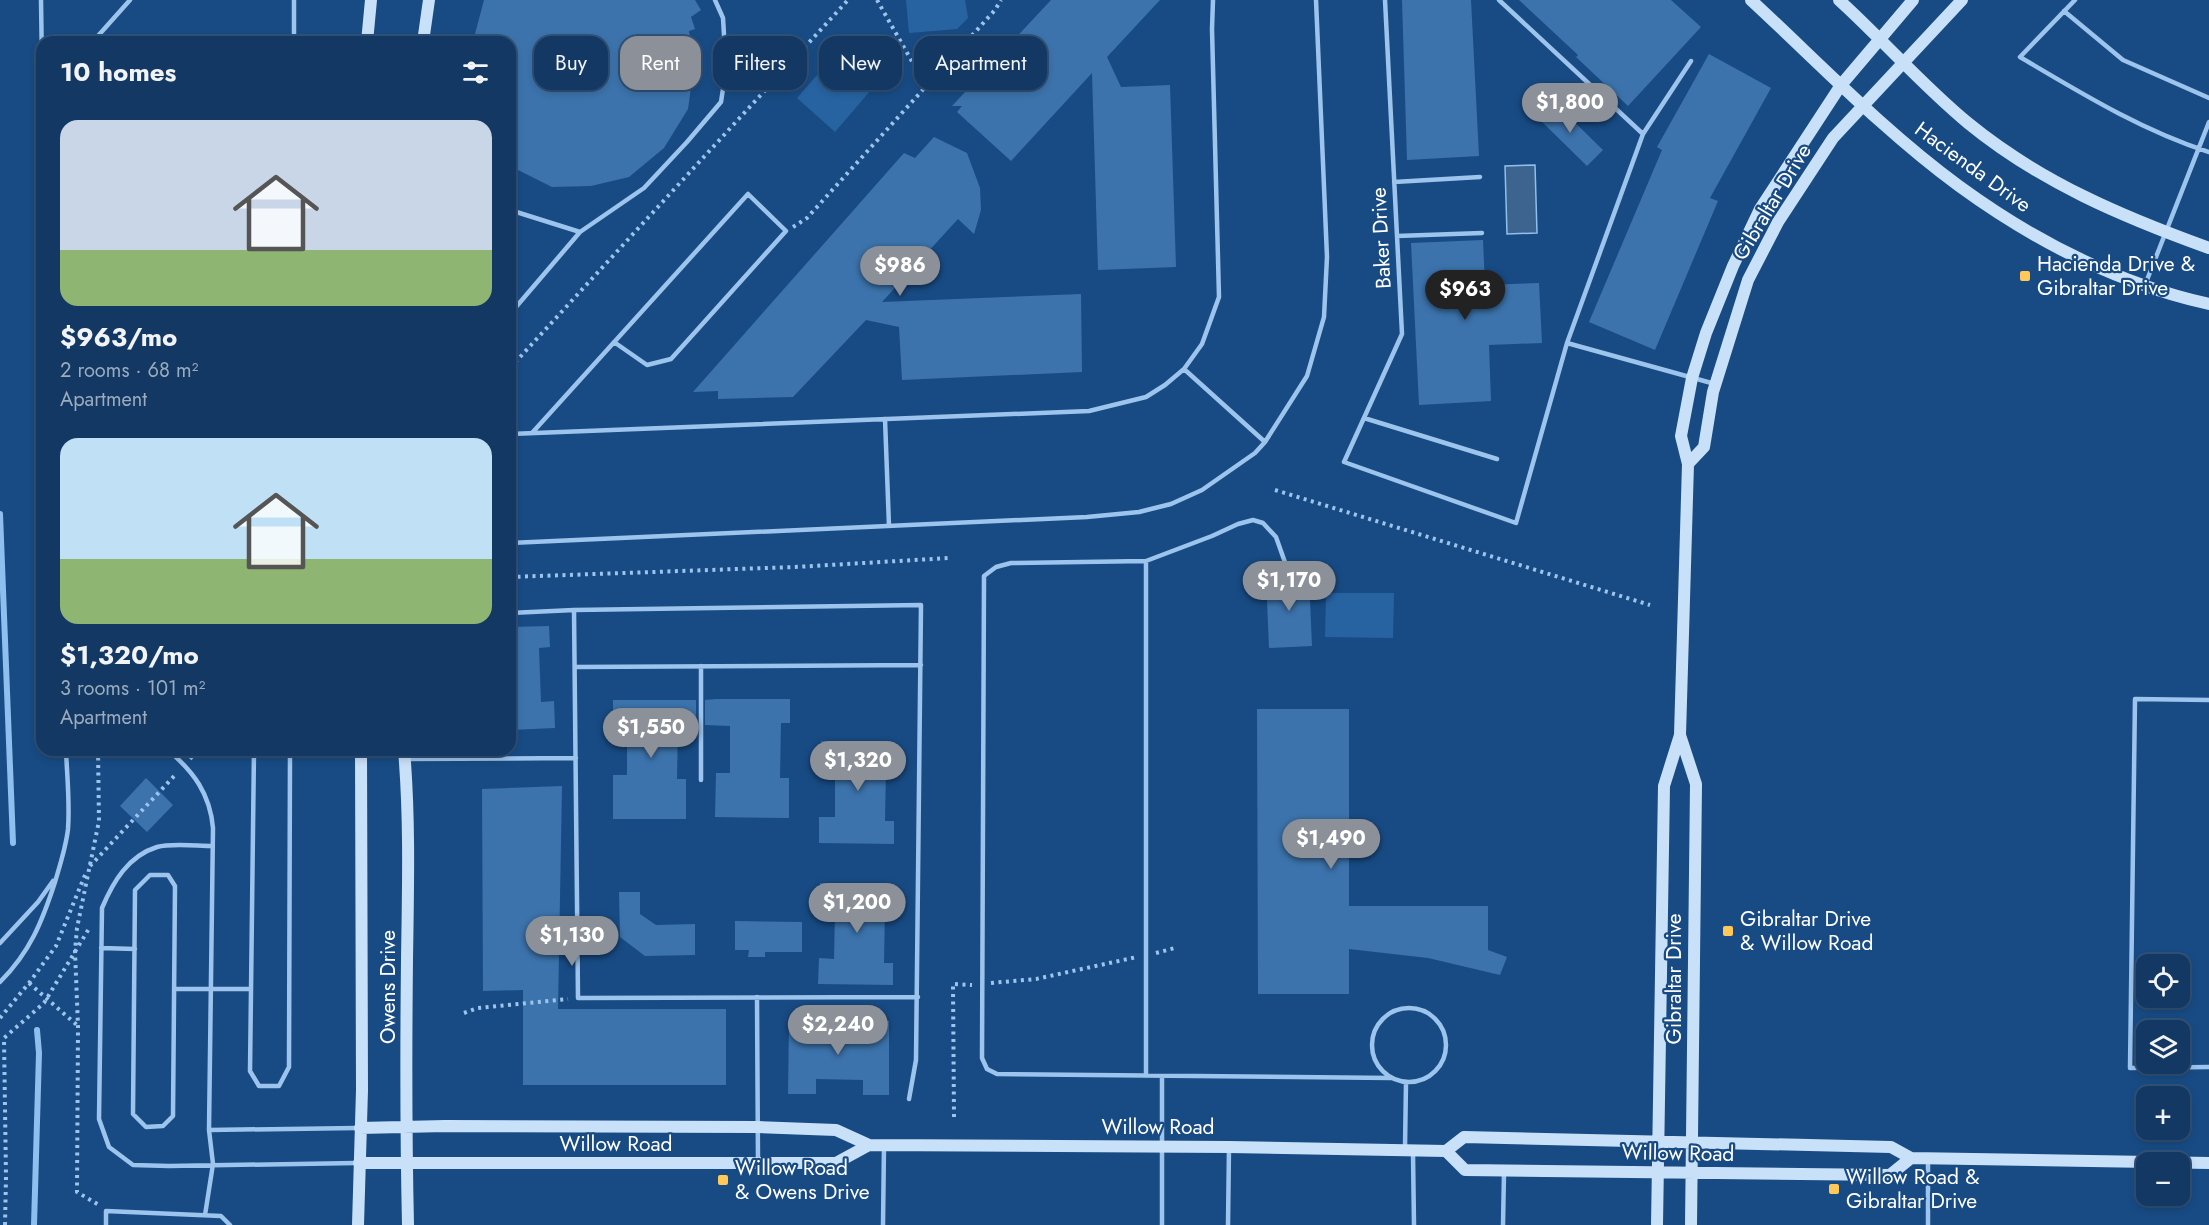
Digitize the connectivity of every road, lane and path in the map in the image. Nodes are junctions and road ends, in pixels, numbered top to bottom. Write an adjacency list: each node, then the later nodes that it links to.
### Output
1 (41, 0): 20 (lane)
2 (130, 0): 21 (lane)
3 (294, 0): 22 (lane)
4 (371, 0): 23 (street)
5 (429, 0): 24 (street)
6 (715, 0): 42 (lane)
7 (848, 0): 52 (path)
8 (877, 0): 29 (path)
9 (1001, 0): 25 (path)
10 (1213, 0): 53 (lane)
11 (1316, 0): 60 (lane)
12 (1385, 0): 39 (lane, Baker Drive)
13 (1499, 0): 35 (lane)
14 (1751, 0): 30 (street, Hacienda Drive)
15 (1839, 0): 26 (street, Hacienda Drive)
16 (1913, 0): 26 (street, Gibraltar Drive)
17 (1962, 0): 28 (street, Gibraltar Drive)
18 (2075, 0): 19 (lane)
19 (2064, 11): 32 (lane); 36 (lane)
20 (42, 36)
21 (99, 36)
22 (294, 36)
23 (368, 36)
24 (424, 36)
25 (971, 36)
26 (1879, 38): 28 (street, Hacienda Drive); 30 (street, Gibraltar Drive)
27 (1691, 61): 35 (lane)
28 (1903, 63): 33 (street, Gibraltar Drive); 44 (street, Hacienda Drive)
29 (914, 65)
30 (1841, 85): 33 (street, Hacienda Drive); 54 (street, Gibraltar Drive)
31 (922, 90): 41 (path)
32 (2209, 98)
33 (1864, 106): 47 (street, Hacienda Drive); 55 (street, Gibraltar Drive)
34 (2209, 123): 36 (lane)
35 (1643, 134): 51 (lane)
36 (2199, 149): 37 (lane); 44 (lane)
37 (2209, 152)
38 (1480, 177): 39 (lane)
39 (1394, 182): 45 (lane, Baker Drive)
40 (516, 212): 42 (lane)
41 (786, 231): 50 (lane); 50 (lane)
42 (580, 232): 49 (lane)
43 (1482, 233): 45 (lane)
44 (2165, 233): 46 (street, Hacienda Drive); 47 (lane)
45 (1397, 236): 56 (lane, Baker Drive)
46 (2209, 248)
47 (2145, 285): 48 (street, Hacienda Drive)
48 (2209, 304)
49 (516, 307)
50 (614, 342): 58 (lane)
51 (1567, 343): 54 (lane); 56 (lane, Baker Drive)
52 (516, 361)
53 (1184, 369): 57 (lane); 60 (lane)
54 (1692, 378): 55 (lane); 62 (street, Gibraltar Drive)
55 (1715, 384): 62 (street, Gibraltar Drive)
56 (1364, 418): 61 (lane)
57 (885, 419): 58 (lane); 64 (lane)
58 (531, 433): 59 (lane)
59 (516, 434)
60 (1265, 442): 64 (lane)
61 (1497, 459)
62 (1688, 464): 77 (street, Gibraltar Drive)
63 (1275, 490): 70 (path)
64 (890, 526): 65 (lane)
65 (516, 543)
66 (949, 558): 69 (path)
67 (1146, 561): 68 (lane); 98 (lane); 101 (lane)
68 (1287, 568)
69 (516, 577)
70 (1650, 605)
71 (574, 610): 72 (lane); 73 (lane); 75 (lane)
72 (516, 613)
73 (921, 665): 74 (lane); 106 (lane)
74 (701, 666): 75 (lane); 88 (lane)
75 (575, 667): 86 (lane)
76 (2209, 700): 112 (lane)
77 (1680, 735): 123 (street, Gibraltar Drive); 124 (street, Gibraltar Drive)
78 (66, 756): 91 (lane)
79 (98, 756): 90 (path)
80 (174, 756): 87 (lane)
81 (254, 756): 104 (lane)
82 (290, 756): 104 (lane)
83 (361, 756): 121 (street, Owens Drive)
84 (404, 756): 119 (street, Owens Drive)
85 (490, 756): 86 (lane)
86 (576, 758): 107 (lane)
87 (184, 766): 89 (lane); 90 (path)
88 (701, 780)
89 (213, 846): 92 (lane); 103 (lane)
90 (88, 868): 97 (path); 100 (path)
91 (57, 876): 93 (lane); 99 (lane)
92 (102, 908): 94 (lane); 97 (path)
93 (0, 943)
94 (101, 948): 96 (lane); 136 (lane)
95 (1175, 948): 98 (path)
96 (135, 949): 102 (lane); 102 (lane)
97 (75, 951): 108 (path); 111 (path)
98 (1146, 955): 101 (path); 113 (lane)
99 (0, 982)
100 (30, 983): 108 (path); 110 (path)
101 (982, 984): 113 (lane); 118 (path)
102 (175, 988): 103 (lane)
103 (211, 989): 104 (lane); 122 (lane)
104 (250, 989)
105 (757, 997): 106 (lane); 107 (lane); 120 (lane)
106 (918, 997): 117 (lane)
107 (578, 998): 109 (path)
108 (46, 1001): 111 (path); 143 (path)
109 (464, 1013)
110 (0, 1018)
111 (78, 1026): 141 (path)
112 (2209, 1067)
113 (1146, 1076): 114 (lane)
114 (1162, 1076): 115 (lane); 127 (lane)
115 (1391, 1078): 116 (lane); 116 (lane)
116 (1406, 1082): 129 (lane)
117 (909, 1099)
118 (954, 1117)
119 (406, 1126): 120 (street, Willow Road); 121 (street, Willow Road); 134 (street, Owens Drive)
120 (758, 1127): 125 (street, Willow Road); 137 (lane)
121 (360, 1128): 122 (lane); 133 (street, Owens Drive)
122 (209, 1130): 136 (lane)
123 (1658, 1142): 124 (street, Willow Road); 130 (street, Willow Road); 139 (street, Gibraltar Drive)
124 (1693, 1142): 131 (street, Willow Road); 140 (street, Gibraltar Drive)
125 (869, 1145): 126 (street, Willow Road); 137 (street, Willow Road)
126 (884, 1145): 127 (street, Willow Road); 148 (lane)
127 (1162, 1147): 128 (street, Willow Road); 149 (lane)
128 (1229, 1147): 129 (street, Willow Road); 150 (lane)
129 (1409, 1151): 130 (street, Willow Road); 151 (lane)
130 (1446, 1151): 138 (street, Willow Road)
131 (1911, 1158): 132 (street, Willow Road); 140 (street, Willow Road)
132 (1928, 1159): 135 (street, Willow Road); 155 (lane)
133 (359, 1162): 134 (street, Willow Road); 136 (lane); 146 (street, Owens Drive)
134 (406, 1163): 137 (street, Willow Road); 147 (street, Owens Drive)
135 (2209, 1163)
136 (213, 1164): 142 (lane)
137 (758, 1164)
138 (1504, 1170): 139 (street, Willow Road); 152 (lane)
139 (1657, 1172): 140 (street, Willow Road); 153 (street, Gibraltar Drive)
140 (1692, 1172): 154 (street, Gibraltar Drive)
141 (106, 1211): 142 (lane); 144 (lane)
142 (205, 1215): 145 (lane)
143 (5, 1225)
144 (106, 1225)
145 (230, 1225)
146 (358, 1225)
147 (408, 1225)
148 (883, 1225)
149 (1162, 1225)
150 (1227, 1225)
151 (1414, 1225)
152 (1503, 1225)
153 (1657, 1225)
154 (1691, 1225)
155 (1928, 1225)

